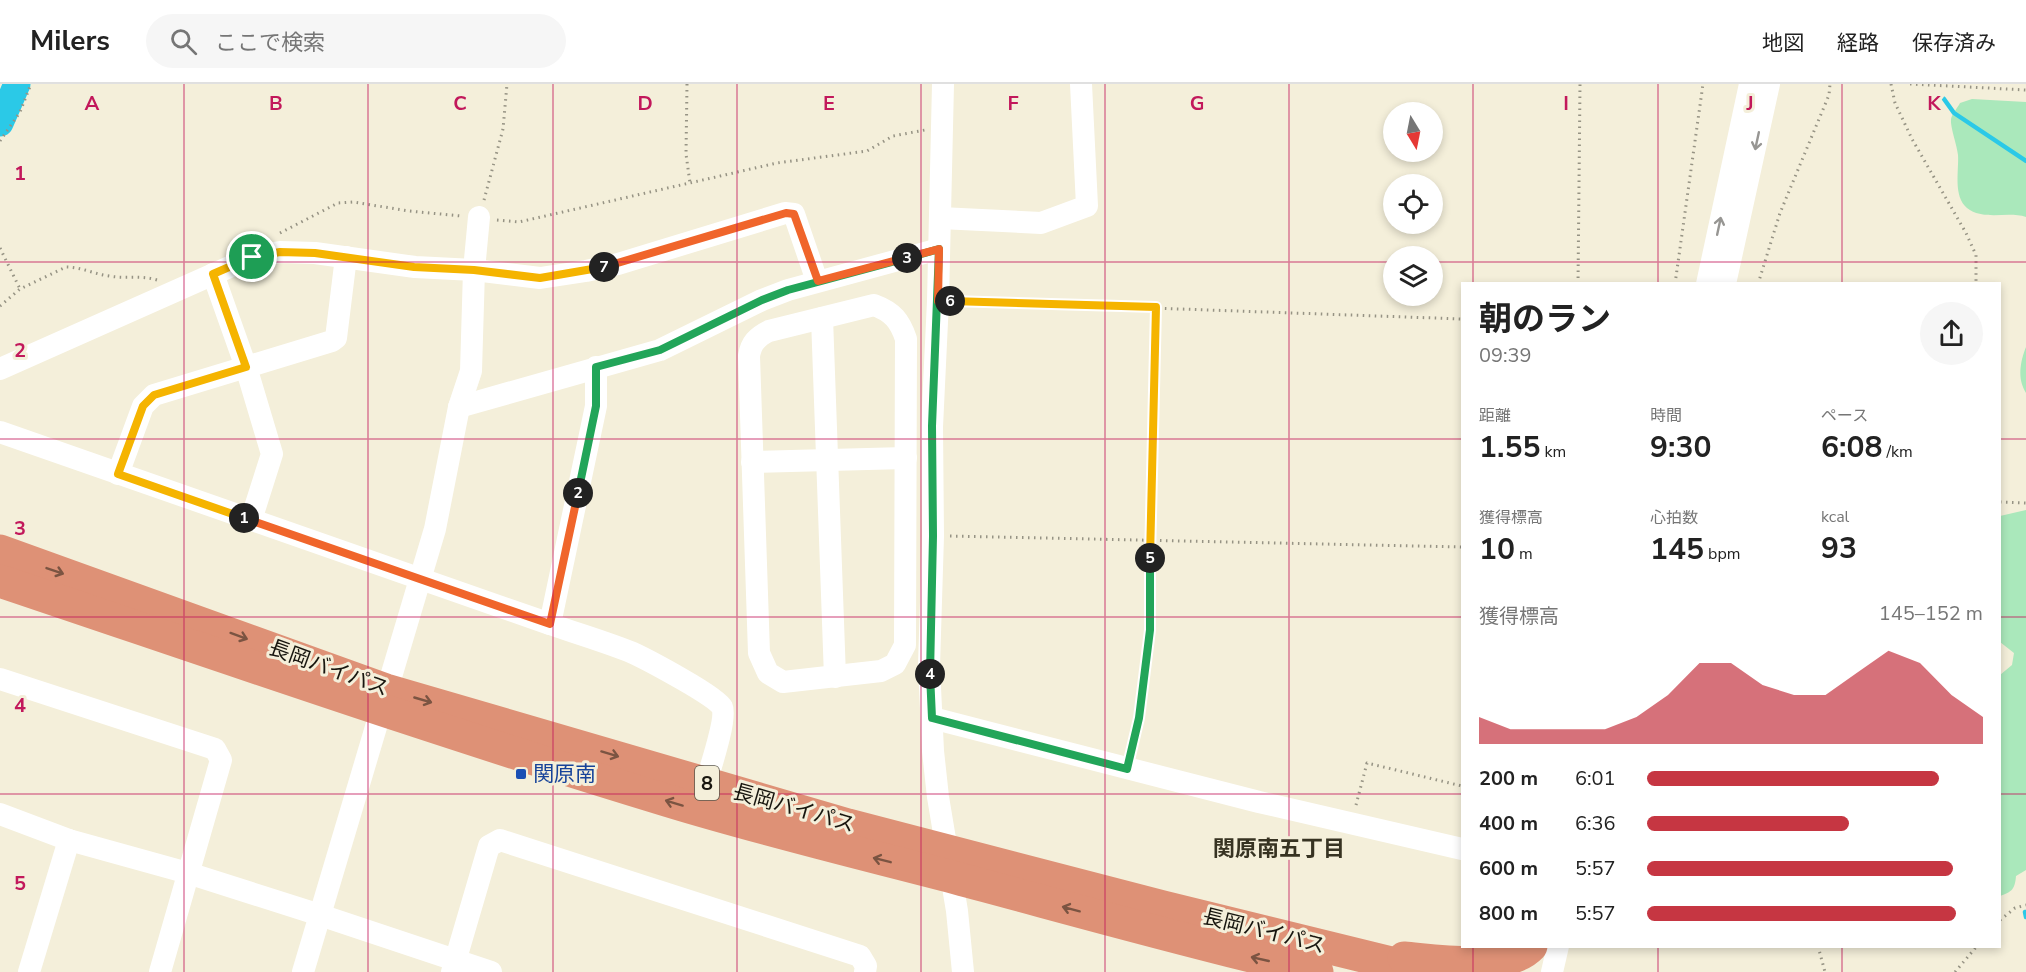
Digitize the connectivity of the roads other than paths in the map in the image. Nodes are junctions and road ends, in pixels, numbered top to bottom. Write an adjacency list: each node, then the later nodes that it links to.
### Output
1 (943, 84): 6 (street)
2 (1081, 84): 6 (street)
3 (1750, 84): 12 (street, one-way to 3)
4 (1769, 84): 13 (street, one-way to 13)
5 (479, 217): 9 (street)
6 (940, 218): 7 (street)
7 (939, 249): 11 (street); 32 (street)
8 (346, 257): 9 (street); 10 (street); 15 (street)
9 (474, 270): 11 (street); 18 (street)
10 (213, 274): 15 (street); 17 (street)
11 (818, 281): 16 (street)
12 (1707, 282)
13 (1725, 282)
14 (822, 318): 20 (street); 21 (street); 22 (street)
15 (246, 367): 23 (street); 24 (street)
16 (596, 367): 18 (street); 28 (street)
17 (0, 369)
18 (459, 407): 26 (street)
19 (0, 432): 23 (street)
20 (906, 458): 21 (street); 29 (street)
21 (826, 459): 22 (street); 29 (street)
22 (752, 462): 29 (street)
23 (118, 474): 24 (street)
24 (251, 520): 26 (street)
25 (0, 551): 31 (highway, 長岡バイパス / 8, one-way to 31)
26 (421, 578): 28 (street); 31 (street)
27 (0, 581): 31 (highway, 長岡バイパス / 8)
28 (550, 624): 33 (street)
29 (835, 677)
30 (0, 679): 38 (street)
31 (383, 700): 33 (highway, 長岡バイパス / 8, one-way to 33); 37 (highway, 長岡バイパス / 8, one-way to 31); 39 (street)
32 (932, 718): 36 (street); 37 (street)
33 (706, 783): 37 (highway, 長岡バイパス / 8)
34 (0, 814): 35 (street)
35 (69, 840): 38 (street); 44 (street)
36 (1461, 849)
37 (948, 863): 42 (highway, 長岡バイパス / 8); 49 (street); 50 (highway, 長岡バイパス / 8, one-way to 37)
38 (188, 873): 39 (street); 45 (street)
39 (320, 915): 43 (street); 46 (street)
40 (1529, 948): 42 (highway)
41 (1558, 948): 52 (street)
42 (1349, 952): 51 (highway, 長岡バイパス / 8)
43 (454, 966): 47 (street); 48 (street)
44 (29, 972)
45 (160, 972)
46 (303, 972)
47 (491, 972)
48 (865, 972)
49 (963, 972)
50 (1317, 972)
51 (1428, 972)
52 (1552, 972)

